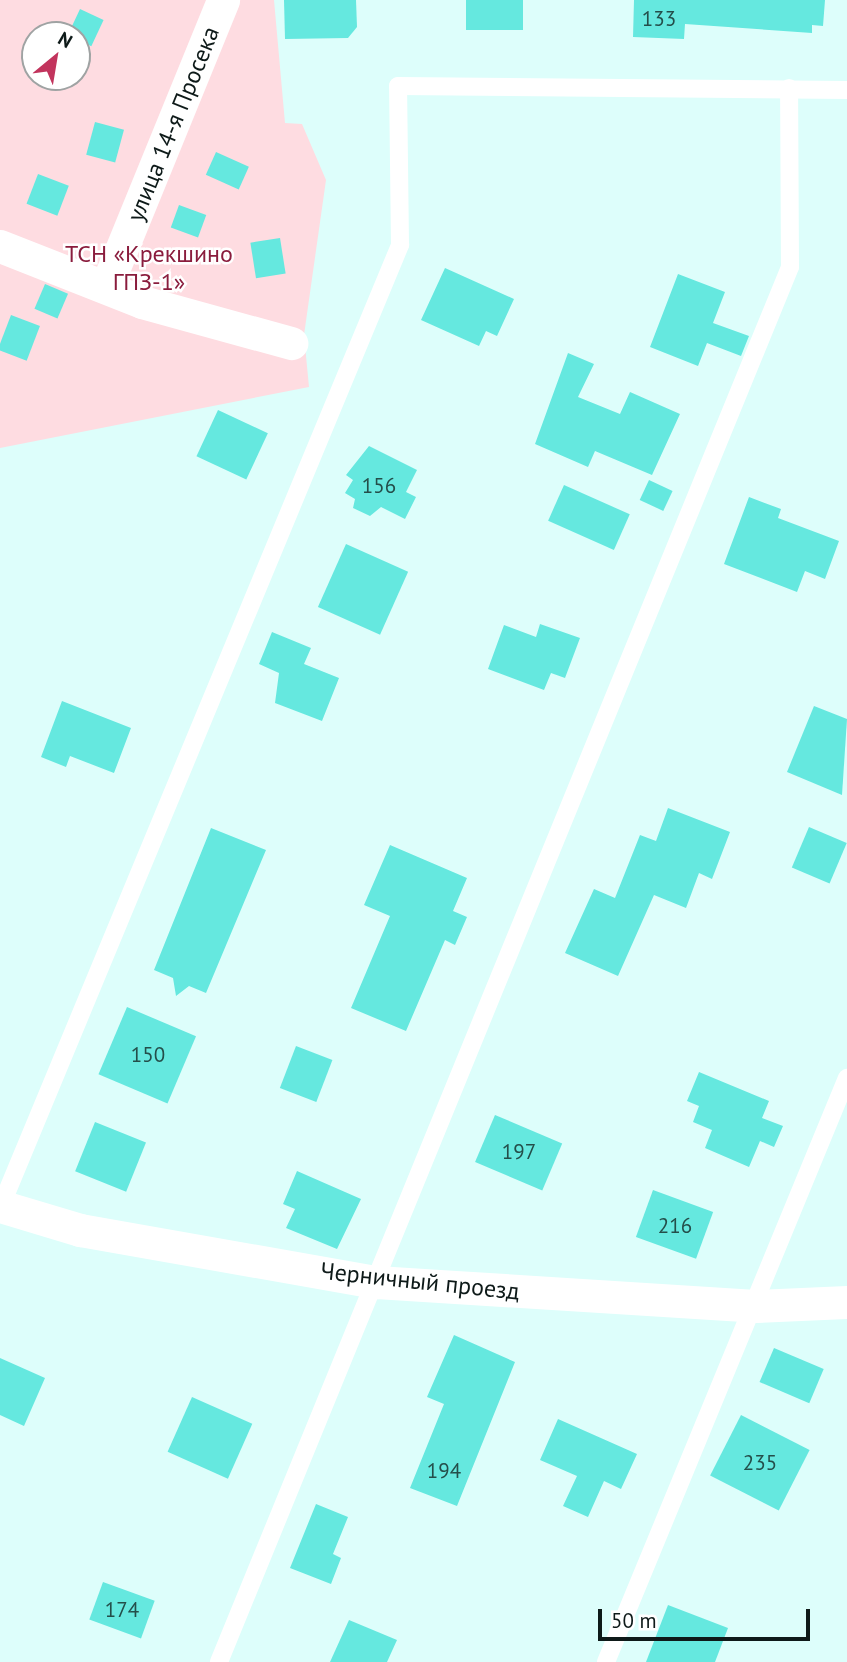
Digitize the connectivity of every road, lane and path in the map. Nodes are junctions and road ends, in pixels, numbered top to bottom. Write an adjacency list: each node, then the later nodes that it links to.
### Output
1 (223, 0): 5 (street, улица 14-я Просека)
2 (789, 88): 3 (lane); 8 (lane); 9 (lane)
3 (847, 90)
4 (0, 246): 5 (street)
5 (106, 287): 6 (street)
6 (290, 343)
7 (847, 1078): 11 (lane)
8 (0, 1207): 9 (street, Черничный проезд)
9 (376, 1282): 11 (street, Черничный проезд); 12 (lane)
10 (847, 1302): 11 (street, Черничный проезд)
11 (755, 1306): 13 (lane)
12 (219, 1662)
13 (606, 1662)

